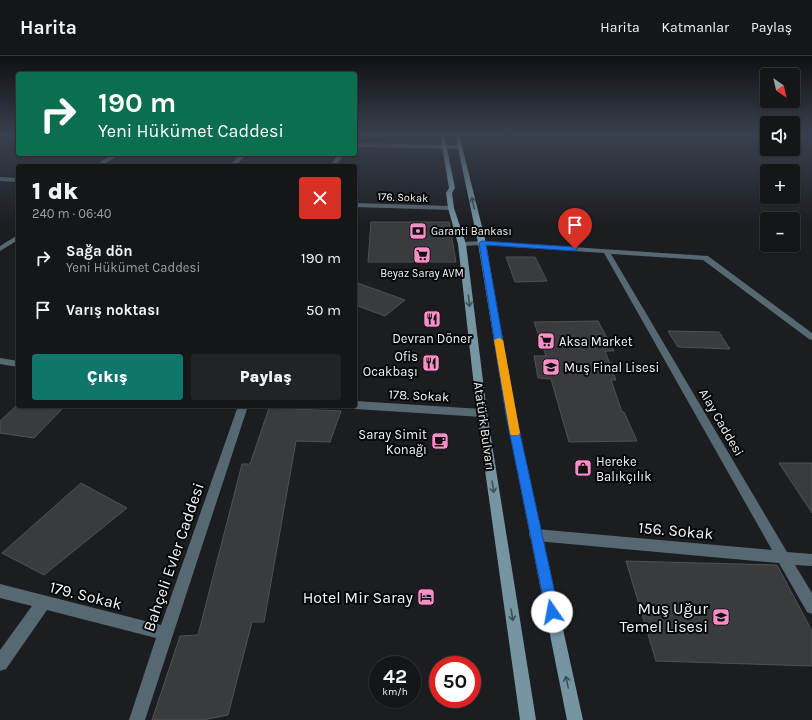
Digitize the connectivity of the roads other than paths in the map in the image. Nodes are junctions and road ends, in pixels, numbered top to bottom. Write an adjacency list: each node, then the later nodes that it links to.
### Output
1 (447, 165): 6 (main road, Atatürk Bulvarı)
2 (464, 165): 8 (main road, Atatürk Bulvarı, one-way to 2)
3 (0, 179): 4 (street)
4 (16, 180)
5 (357, 205): 6 (street, 176. Sokak)
6 (451, 208): 9 (main road, Atatürk Bulvarı)
7 (16, 238): 11 (street)
8 (482, 243): 9 (street); 12 (street); 19 (main road, Atatürk Bulvarı)
9 (462, 244): 18 (main road, Atatürk Bulvarı, one-way to 18)
10 (16, 246): 11 (street)
11 (3, 247)
12 (606, 251): 13 (street); 20 (street, Alay Caddesi)
13 (812, 337)
14 (0, 361): 15 (street)
15 (16, 364)
16 (357, 405): 18 (street, 178. Sokak)
17 (242, 408): 25 (street, Bahçeli Evler Caddesi)
18 (482, 412): 28 (main road, Atatürk Bulvarı, one-way to 28)
19 (536, 535): 20 (street, 156. Sokak); 29 (main road, Atatürk Bulvarı, one-way to 19)
20 (784, 556): 21 (street, 156. Sokak); 24 (street, Alay Caddesi)
21 (812, 560)
22 (0, 591): 23 (street, 179. Sokak)
23 (43, 603): 25 (street, 179. Sokak); 26 (street)
24 (812, 607)
25 (164, 633): 27 (street, Bahçeli Evler Caddesi)
26 (0, 664)
27 (137, 720)
28 (528, 720)
29 (575, 720)

